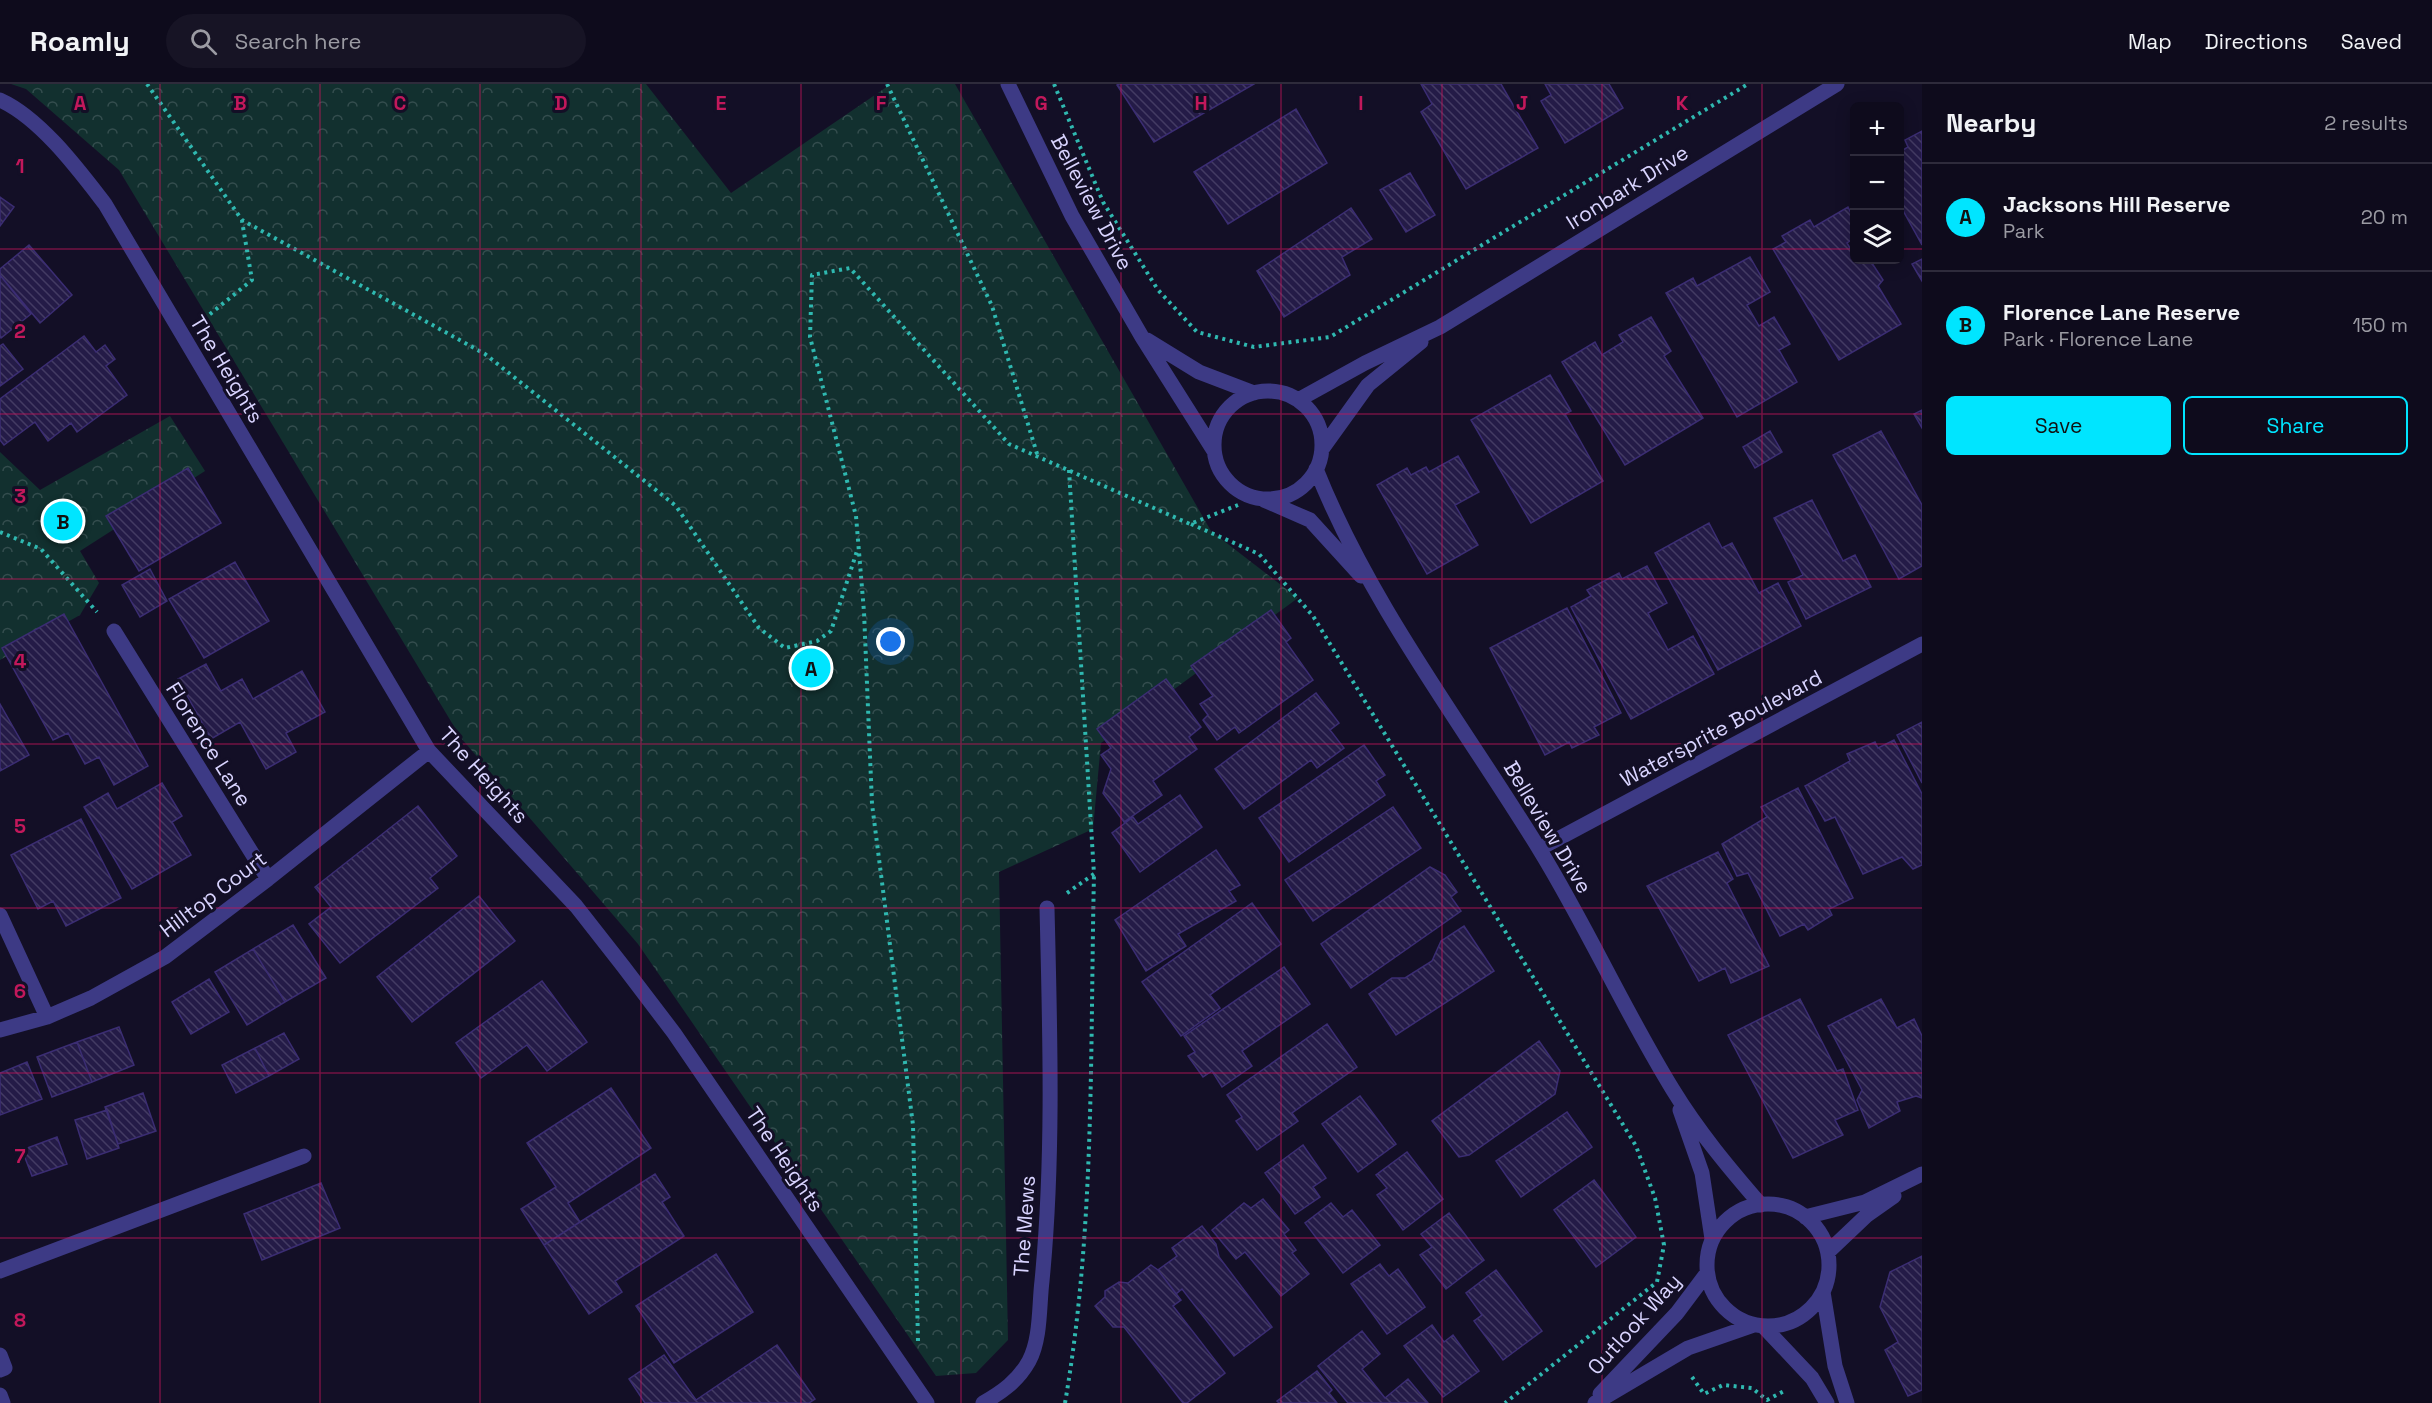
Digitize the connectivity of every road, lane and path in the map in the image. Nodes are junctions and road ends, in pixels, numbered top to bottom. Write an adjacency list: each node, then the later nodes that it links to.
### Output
1 (147, 84): 8 (path)
2 (887, 84): 16 (path)
3 (1008, 84): 11 (street, Belleview Drive)
4 (1054, 84): 5 (path)
5 (1748, 84)
6 (1837, 84): 9 (street, Ironbark Drive)
7 (0, 100): 10 (street, The Heights)
8 (242, 220): 10 (path); 22 (path)
9 (1440, 327): 13 (street, Ironbark Drive); 14 (street, Ironbark Drive)
10 (183, 335): 26 (street, The Heights)
11 (1142, 337): 12 (street, Belleview Drive); 15 (street, Belleview Drive)
12 (1254, 393): 13 (street); 15 (street)
13 (1298, 400): 14 (street)
14 (1322, 449): 17 (street)
15 (1214, 452): 19 (street)
16 (1038, 457): 18 (path); 22 (path)
17 (1316, 469): 19 (street); 23 (street, Belleview Drive)
18 (1069, 470): 20 (path); 28 (path)
19 (1258, 498): 20 (path); 23 (street, Belleview Drive)
20 (1190, 524): 53 (path)
21 (0, 532): 24 (path)
22 (858, 548): 45 (path)
23 (1376, 591): 27 (street, Belleview Drive)
24 (114, 631): 29 (street, Florence Lane)
25 (1922, 644): 27 (street, Watersprite Boulevard)
26 (429, 751): 29 (street, Hilltop Court); 50 (street, The Heights)
27 (1539, 849): 34 (street, Belleview Drive)
28 (1094, 874): 30 (path); 52 (path)
29 (268, 879): 32 (street, Hilltop Court)
30 (1047, 908): 51 (street, The Mews)
31 (0, 915): 32 (street)
32 (47, 1017): 33 (street, Hilltop Court)
33 (0, 1030)
34 (1673, 1091): 37 (street, Belleview Drive); 39 (street, Belleview Drive)
35 (304, 1156): 41 (street)
36 (1922, 1176): 38 (street); 40 (street)
37 (1761, 1205): 38 (street); 39 (street)
38 (1805, 1217): 40 (street)
39 (1712, 1239): 42 (street)
40 (1828, 1252): 43 (street)
41 (0, 1271)
42 (1707, 1273): 44 (street); 54 (street, Outlook Way)
43 (1823, 1292): 44 (street); 56 (street)
44 (1759, 1326): 54 (street, Outlook Way); 55 (street)
45 (918, 1344)
46 (0, 1355): 47 (street)
47 (0, 1370)
48 (0, 1395): 49 (street)
49 (3, 1403)
50 (927, 1403)
51 (983, 1403)
52 (1065, 1403)
53 (1505, 1403)
54 (1594, 1403)
55 (1827, 1403)
56 (1847, 1403)

